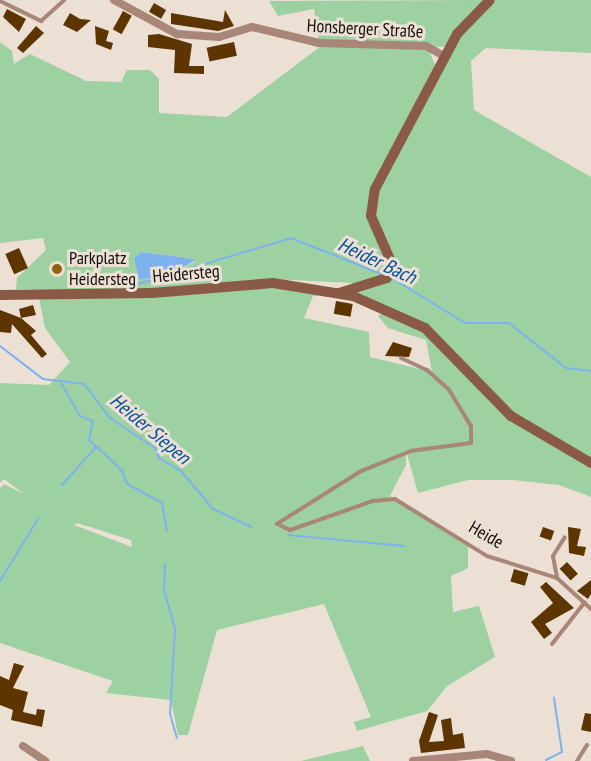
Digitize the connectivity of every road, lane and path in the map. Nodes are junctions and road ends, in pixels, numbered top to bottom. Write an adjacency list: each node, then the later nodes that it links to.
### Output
1 (64, 0): 4 (lane)
2 (114, 0): 5 (street, Honsberger Straße)
3 (490, 0): 5 (main road)
4 (0, 1)
5 (444, 56): 6 (main road)
6 (339, 292): 7 (main road, Heidersteg); 9 (main road)
7 (0, 295)
8 (401, 358): 11 (lane, Heide)
9 (591, 464)
10 (565, 537): 11 (lane)
11 (557, 578): 12 (lane, Heide)
12 (585, 602): 13 (lane, Heide); 14 (lane)
13 (590, 606)
14 (552, 644)
15 (587, 745): 20 (lane)
16 (23, 746): 17 (street)
17 (45, 761)
18 (413, 761): 19 (street)
19 (511, 761)
20 (577, 761)

